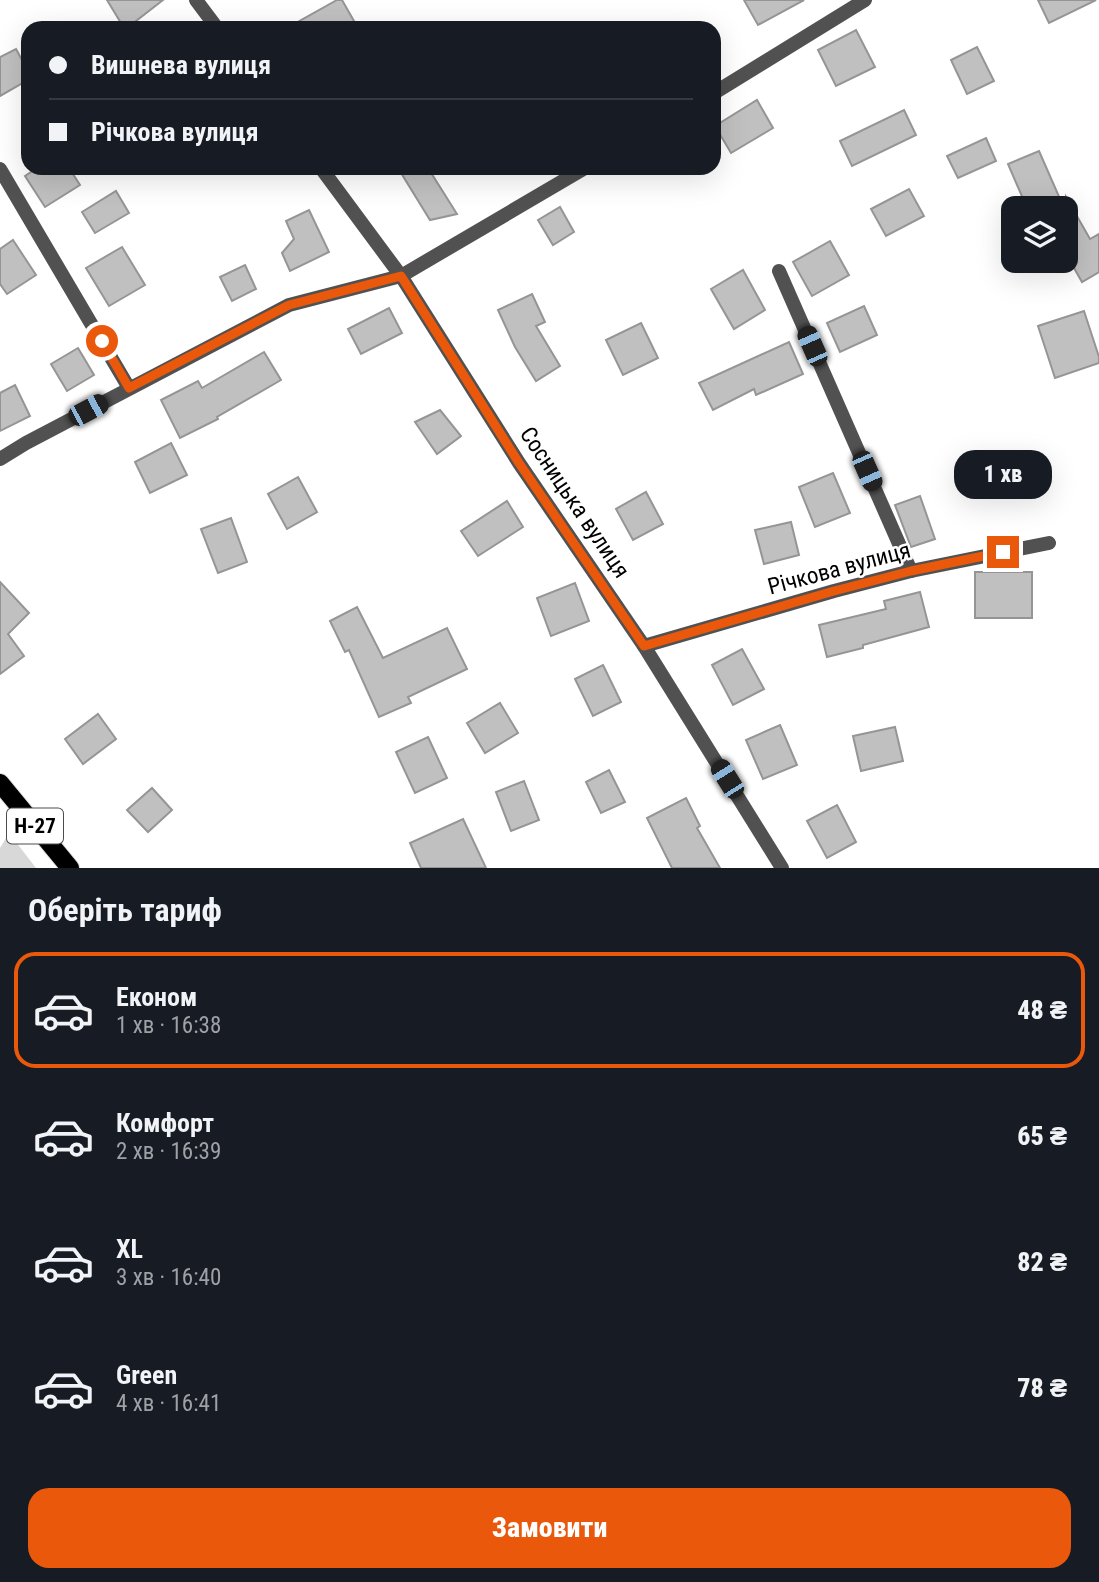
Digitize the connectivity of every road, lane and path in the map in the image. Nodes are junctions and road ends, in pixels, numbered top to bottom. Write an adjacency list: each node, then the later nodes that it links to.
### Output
1 (196, 0): 3 (street)
2 (865, 0): 4 (street)
3 (212, 21)
4 (721, 89)
5 (0, 169): 10 (street)
6 (326, 175): 9 (street, Сосницька вулиця)
7 (573, 175): 9 (street)
8 (779, 271): 13 (street)
9 (401, 276): 10 (street); 14 (street, Сосницька вулиця)
10 (129, 388): 11 (street)
11 (0, 459)
12 (1049, 543): 13 (street, Річкова вулиця)
13 (911, 571): 14 (street, Річкова вулиця)
14 (644, 646): 17 (street, Сосницька вулиця)
15 (0, 783): 16 (main road, Н-27)
16 (70, 868)
17 (782, 868)

